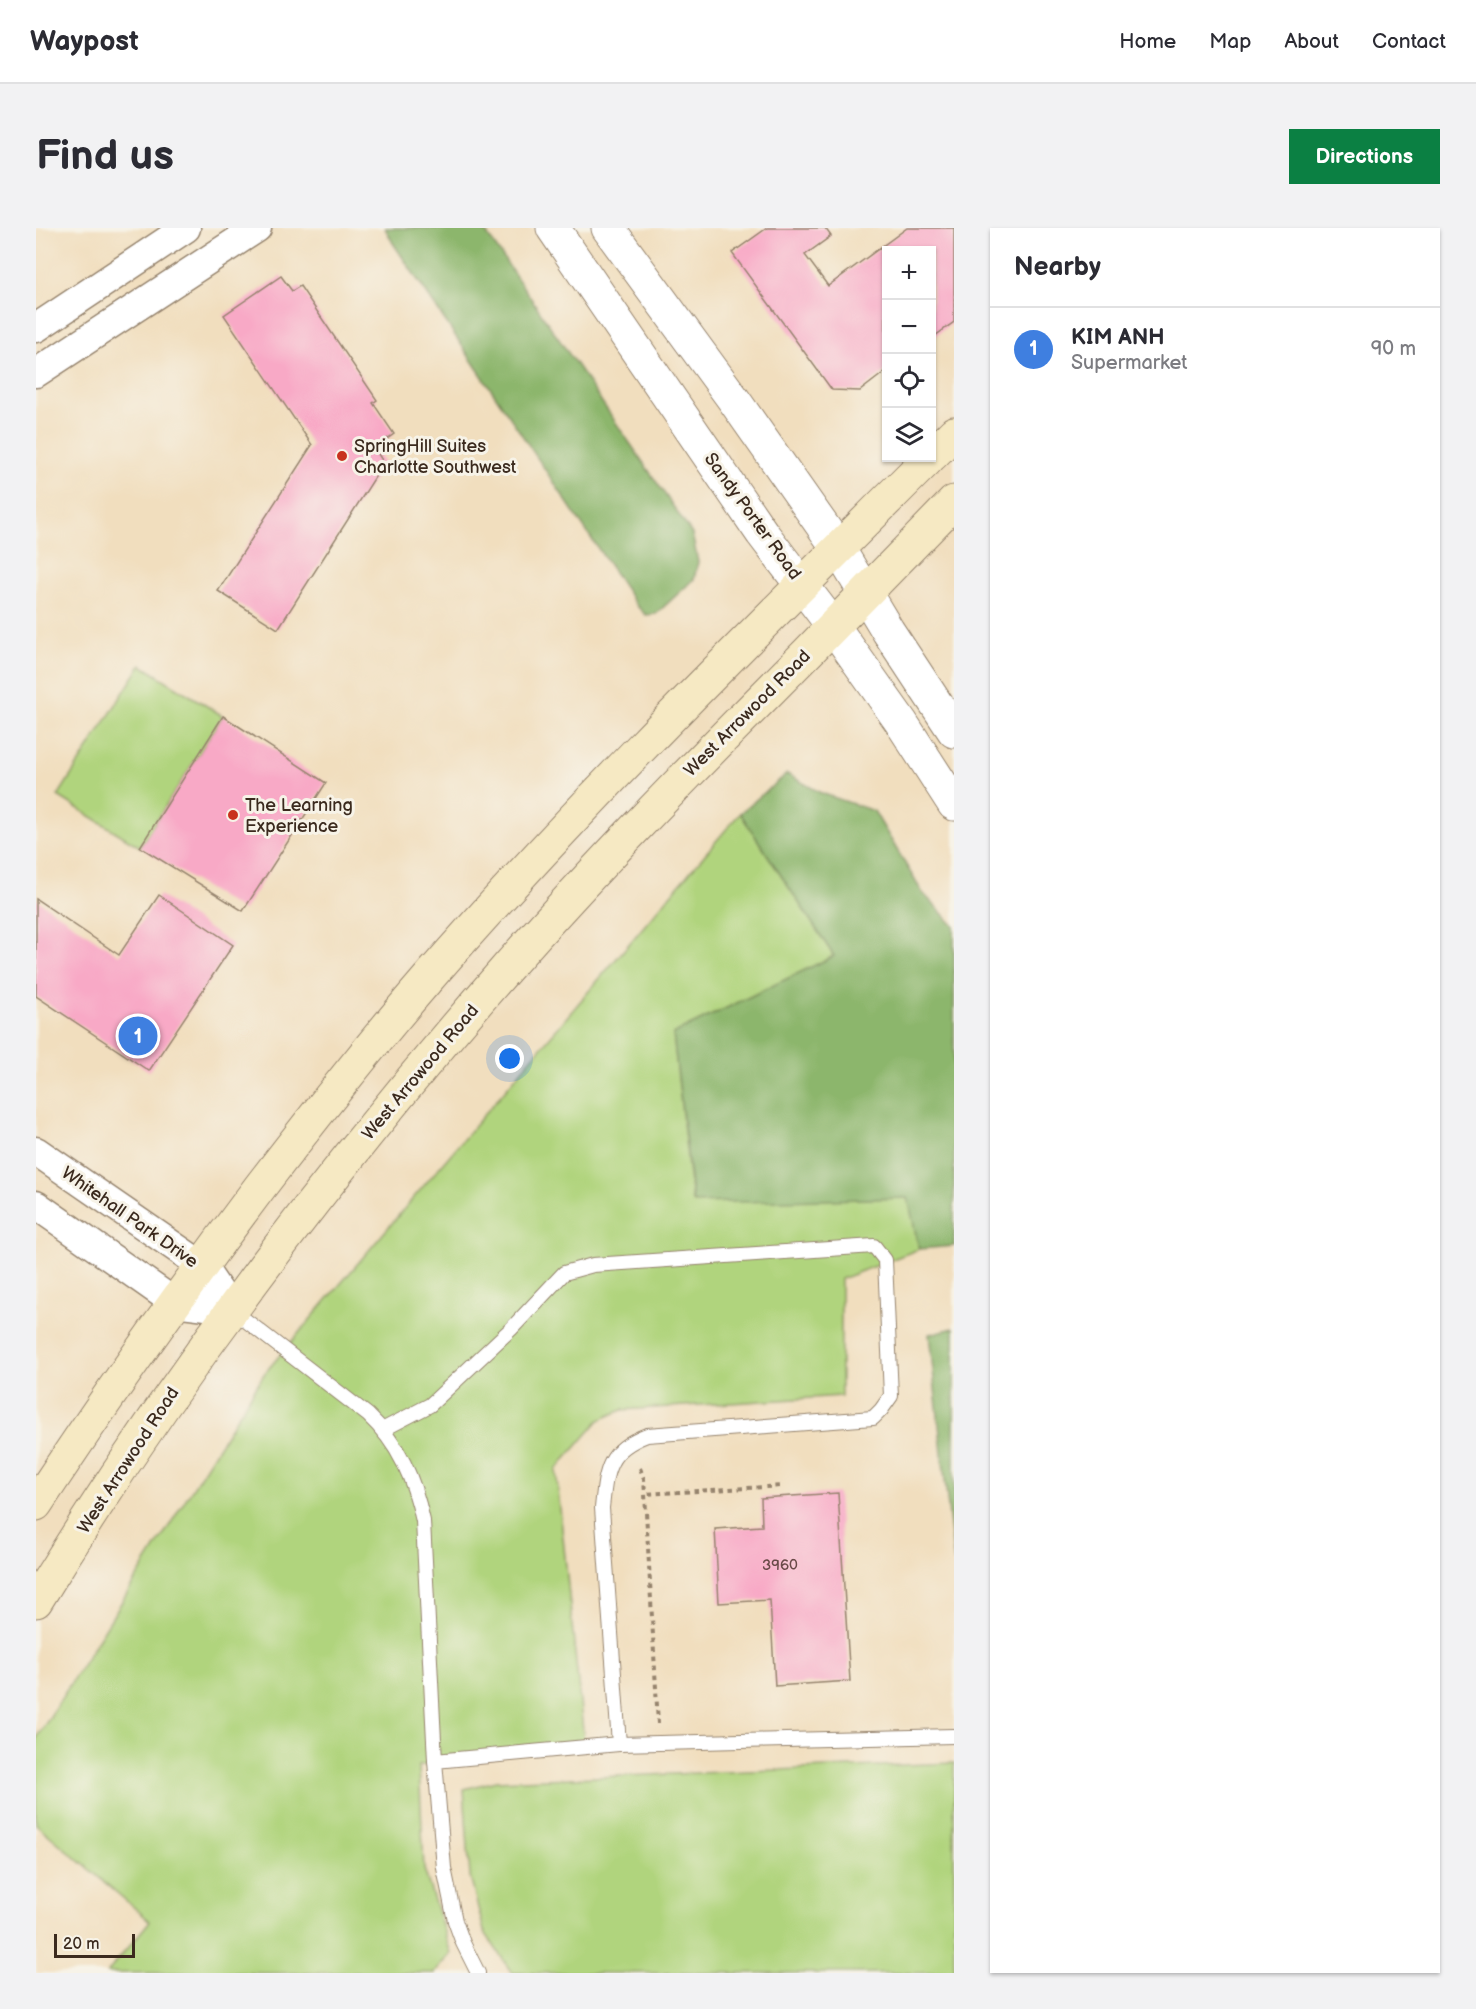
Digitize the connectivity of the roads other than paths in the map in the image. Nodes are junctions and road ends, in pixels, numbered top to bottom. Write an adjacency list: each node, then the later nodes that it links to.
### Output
1 (186, 228): 5 (street)
2 (257, 228): 6 (street)
3 (553, 228): 12 (street, Sandy Porter Road)
4 (608, 228): 11 (street)
5 (36, 328)
6 (36, 373)
7 (954, 433): 8 (main road)
8 (936, 450)
9 (924, 462): 11 (main road)
10 (954, 502): 13 (main road, West Arrowood Road)
11 (838, 548): 12 (main road); 13 (street)
12 (803, 585): 14 (street, Sandy Porter Road); 19 (main road)
13 (865, 593): 14 (main road, West Arrowood Road); 15 (street)
14 (833, 626): 16 (street, Sandy Porter Road); 21 (main road, West Arrowood Road)
15 (954, 731)
16 (954, 804)
17 (36, 1151): 19 (street, Whitehall Park Drive)
18 (36, 1204): 20 (street)
19 (201, 1265): 20 (main road); 21 (street, Whitehall Park Drive)
20 (174, 1302): 21 (street); 23 (main road)
21 (231, 1309): 22 (lane); 24 (main road, West Arrowood Road)
22 (384, 1429): 26 (lane); 27 (lane)
23 (36, 1504)
24 (36, 1600)
25 (954, 1736): 26 (lane)
26 (619, 1744): 27 (lane)
27 (435, 1761): 28 (lane)
28 (478, 1973)

